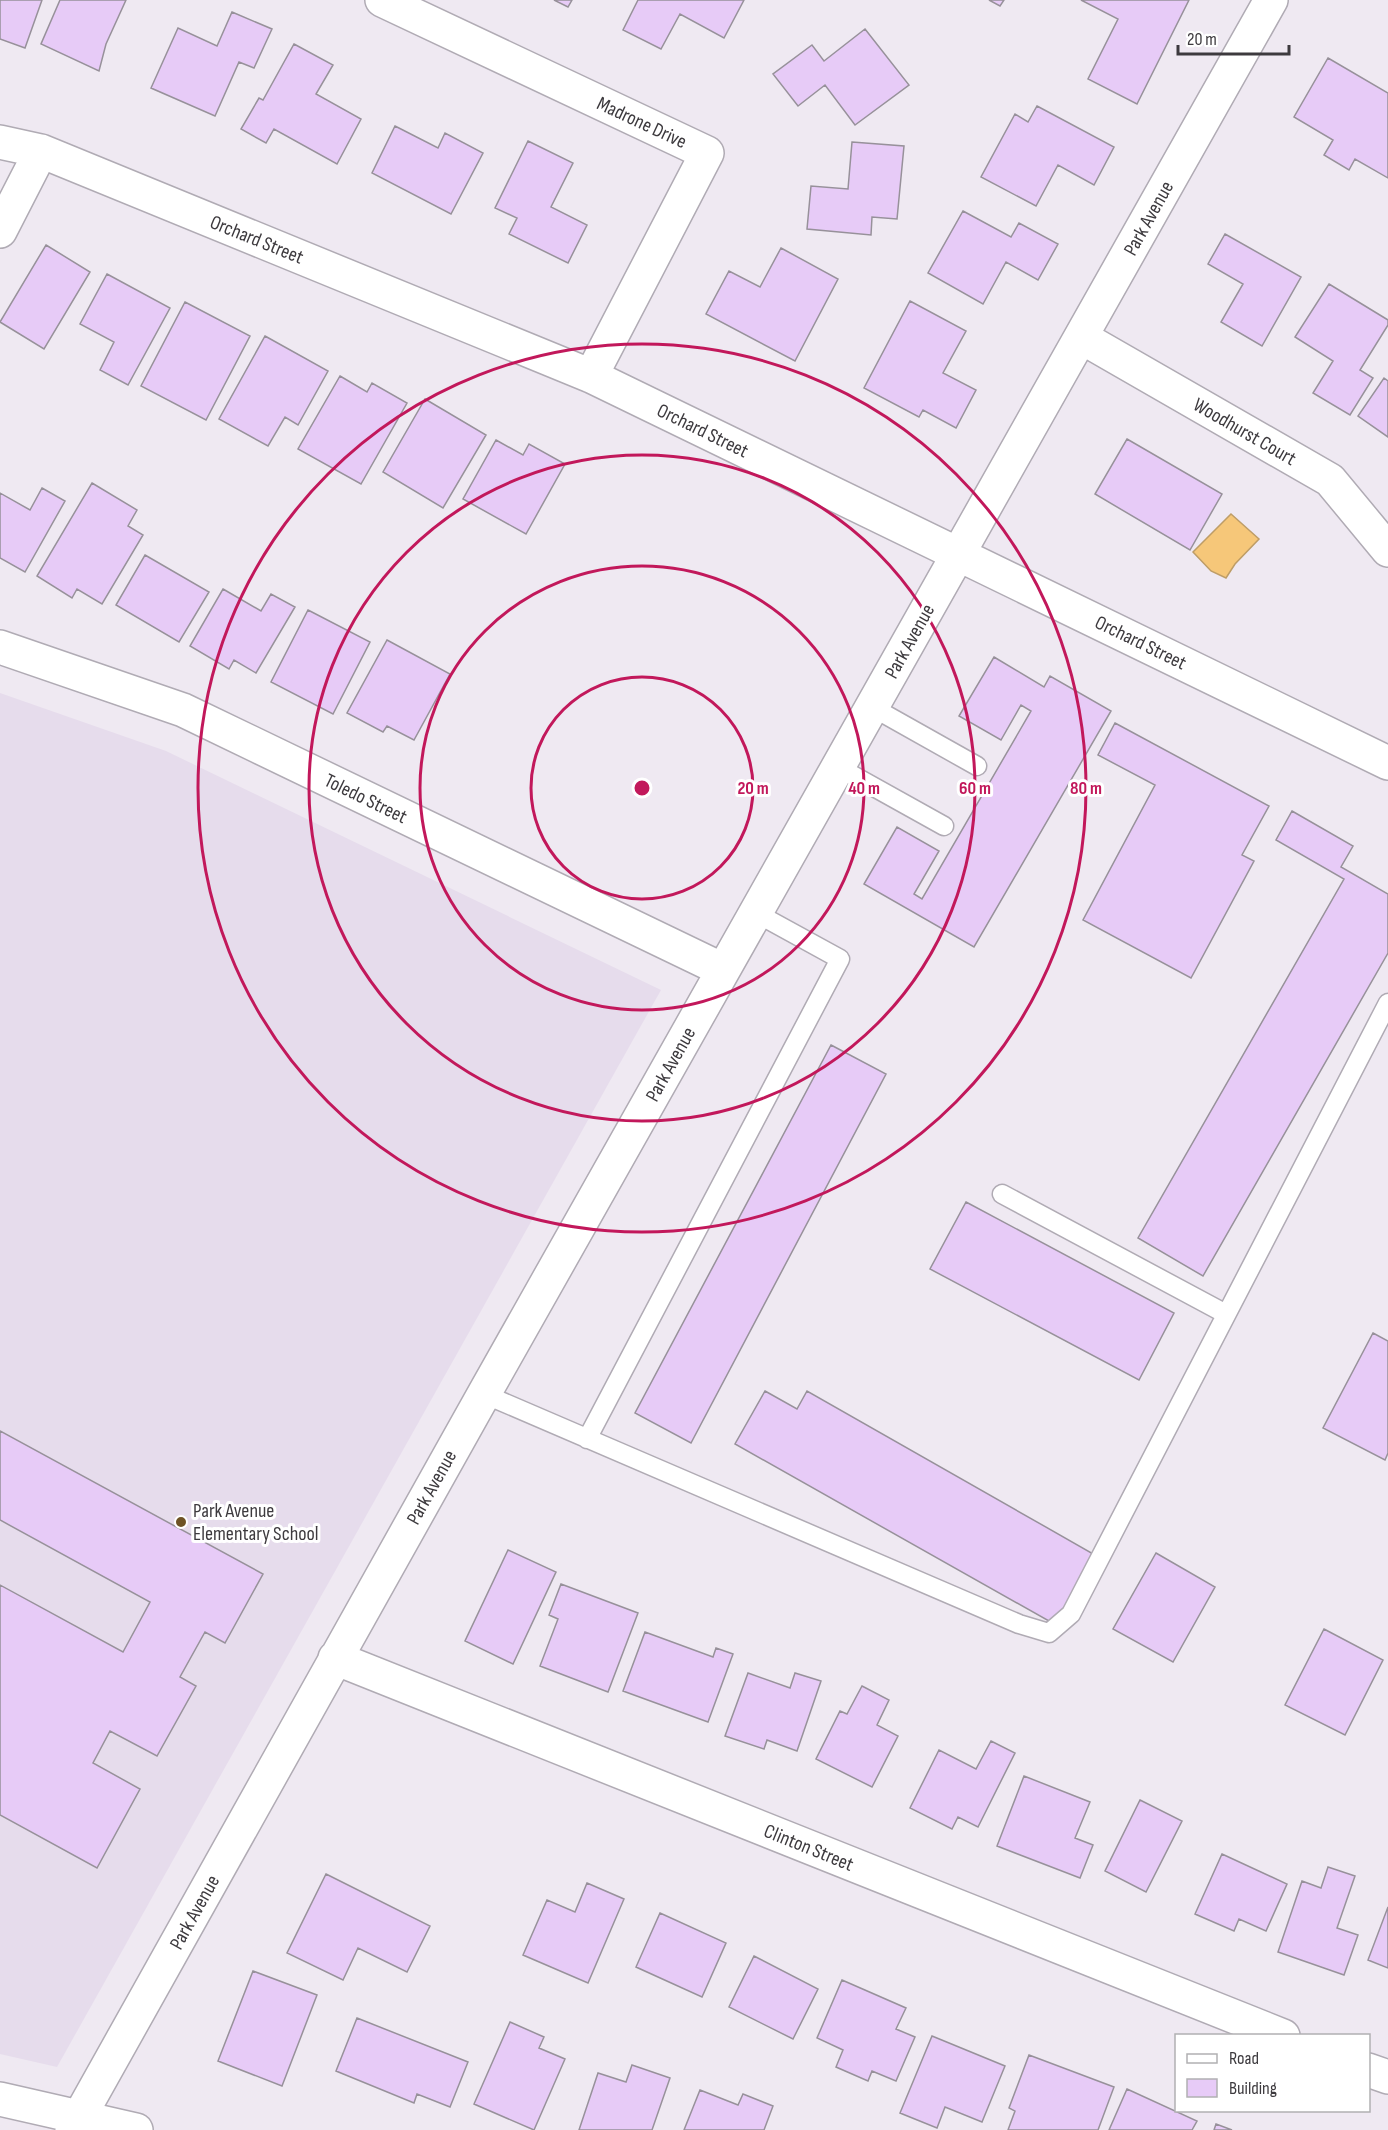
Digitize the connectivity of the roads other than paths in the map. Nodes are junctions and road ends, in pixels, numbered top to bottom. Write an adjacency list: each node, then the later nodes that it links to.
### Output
1 (382, 0): 7 (street, Madrone Drive)
2 (1271, 0): 6 (street, Park Avenue)
3 (0, 142): 4 (street, Orchard Street)
4 (41, 151): 5 (street); 7 (street, Orchard Street)
5 (0, 231)
6 (1081, 337): 8 (street, Woodhurst Court); 9 (street, Park Avenue)
7 (591, 376): 9 (street, Orchard Street)
8 (1388, 550)
9 (958, 554): 11 (street, Park Avenue); 12 (street, Orchard Street)
10 (0, 647): 17 (street, Toledo Street)
11 (872, 707): 13 (lane); 14 (street, Park Avenue)
12 (1388, 763)
13 (977, 766)
14 (838, 768): 15 (lane); 16 (street, Park Avenue)
15 (944, 826)
16 (756, 913): 17 (street, Park Avenue); 22 (lane)
17 (723, 970): 21 (street, Park Avenue)
18 (1388, 1003): 20 (lane)
19 (1002, 1194): 20 (lane)
20 (1226, 1314): 22 (lane)
21 (484, 1394): 22 (lane); 23 (street, Park Avenue)
22 (587, 1439)
23 (335, 1658): 24 (street, Clinton Street); 28 (street, Park Avenue)
24 (1278, 2034)
25 (1370, 2071): 26 (street)
26 (1388, 2077)
27 (0, 2099): 28 (street)
28 (76, 2123): 29 (street)
29 (136, 2130)

